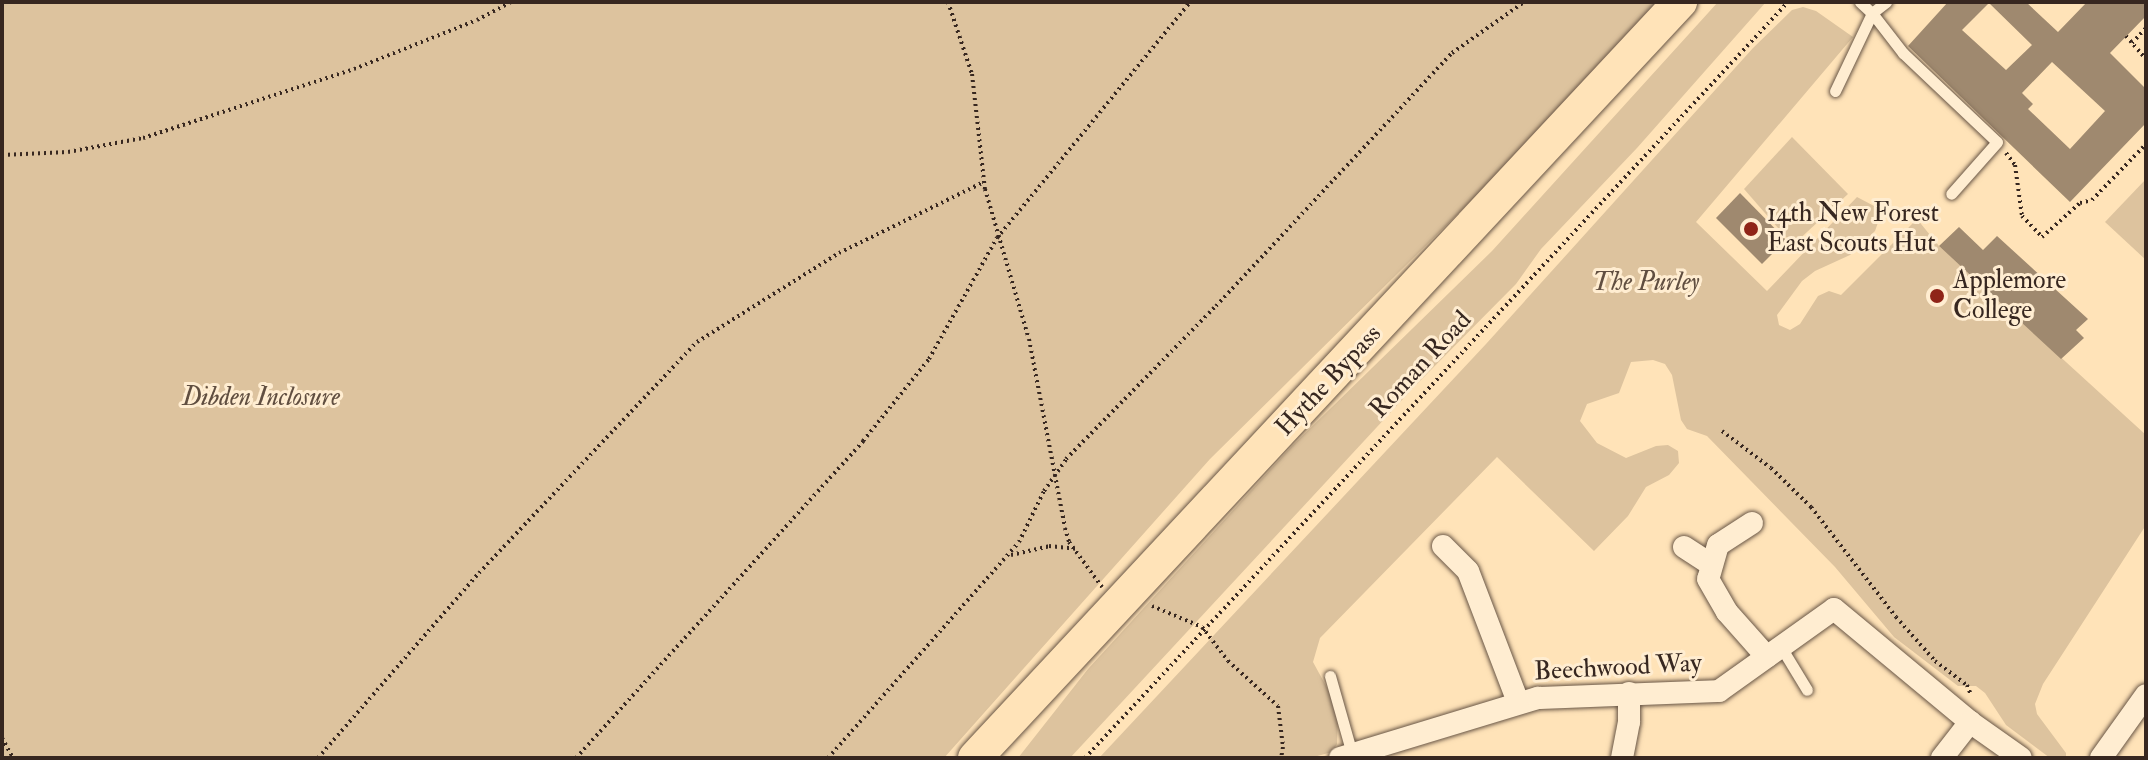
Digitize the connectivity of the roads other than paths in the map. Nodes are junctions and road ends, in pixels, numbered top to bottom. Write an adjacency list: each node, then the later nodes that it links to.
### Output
1 (1680, 2): 19 (main road, Hythe Bypass)
2 (1860, 2): 4 (lane)
3 (1886, 2): 4 (lane)
4 (1872, 13): 5 (lane); 6 (lane)
5 (1835, 91)
6 (1951, 194)
7 (1752, 523): 10 (street)
8 (1443, 546): 16 (street)
9 (1684, 547): 10 (street)
10 (1712, 565): 11 (street)
11 (1774, 652): 13 (lane); 14 (street, Beechwood Way); 17 (street, Beechwood Way)
12 (1330, 676): 18 (lane)
13 (1807, 690)
14 (1629, 693): 16 (street, Beechwood Way); 20 (street)
15 (2146, 695): 23 (street)
16 (1518, 702): 18 (street, Beechwood Way)
17 (1970, 722): 21 (street); 22 (street, Beechwood Way)
18 (1346, 756)
19 (975, 758)
20 (1622, 758)
21 (1942, 758)
22 (2021, 758)
23 (2101, 758)

